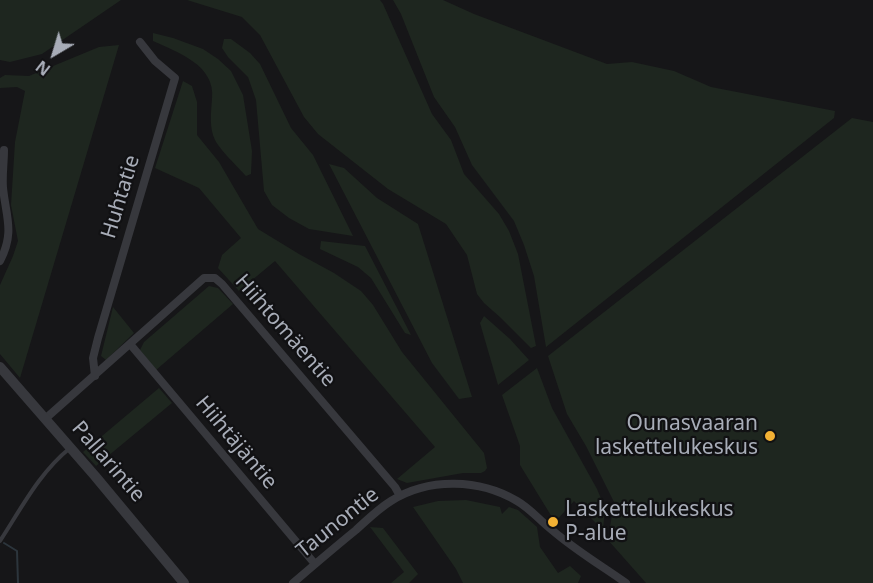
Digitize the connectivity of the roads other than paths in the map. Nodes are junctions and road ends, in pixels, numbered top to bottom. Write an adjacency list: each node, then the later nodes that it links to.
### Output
1 (140, 42): 6 (street, Huhtatie)
2 (4, 150): 3 (street)
3 (0, 261)
4 (130, 344): 6 (street, Hiihtomäentie); 9 (street, Hiihtomäentie); 11 (street, Hiihtäjäntie)
5 (0, 367): 7 (street, Pallarintie)
6 (95, 376): 7 (street, Hiihtomäentie)
7 (45, 419): 8 (street, Pallarintie)
8 (70, 448): 10 (lane); 12 (street, Pallarintie)
9 (400, 496): 11 (street, Taunontie); 14 (street, Taunontie)
10 (0, 541)
11 (315, 564): 13 (street, Taunontie)
12 (184, 583)
13 (293, 583)
14 (626, 583)

